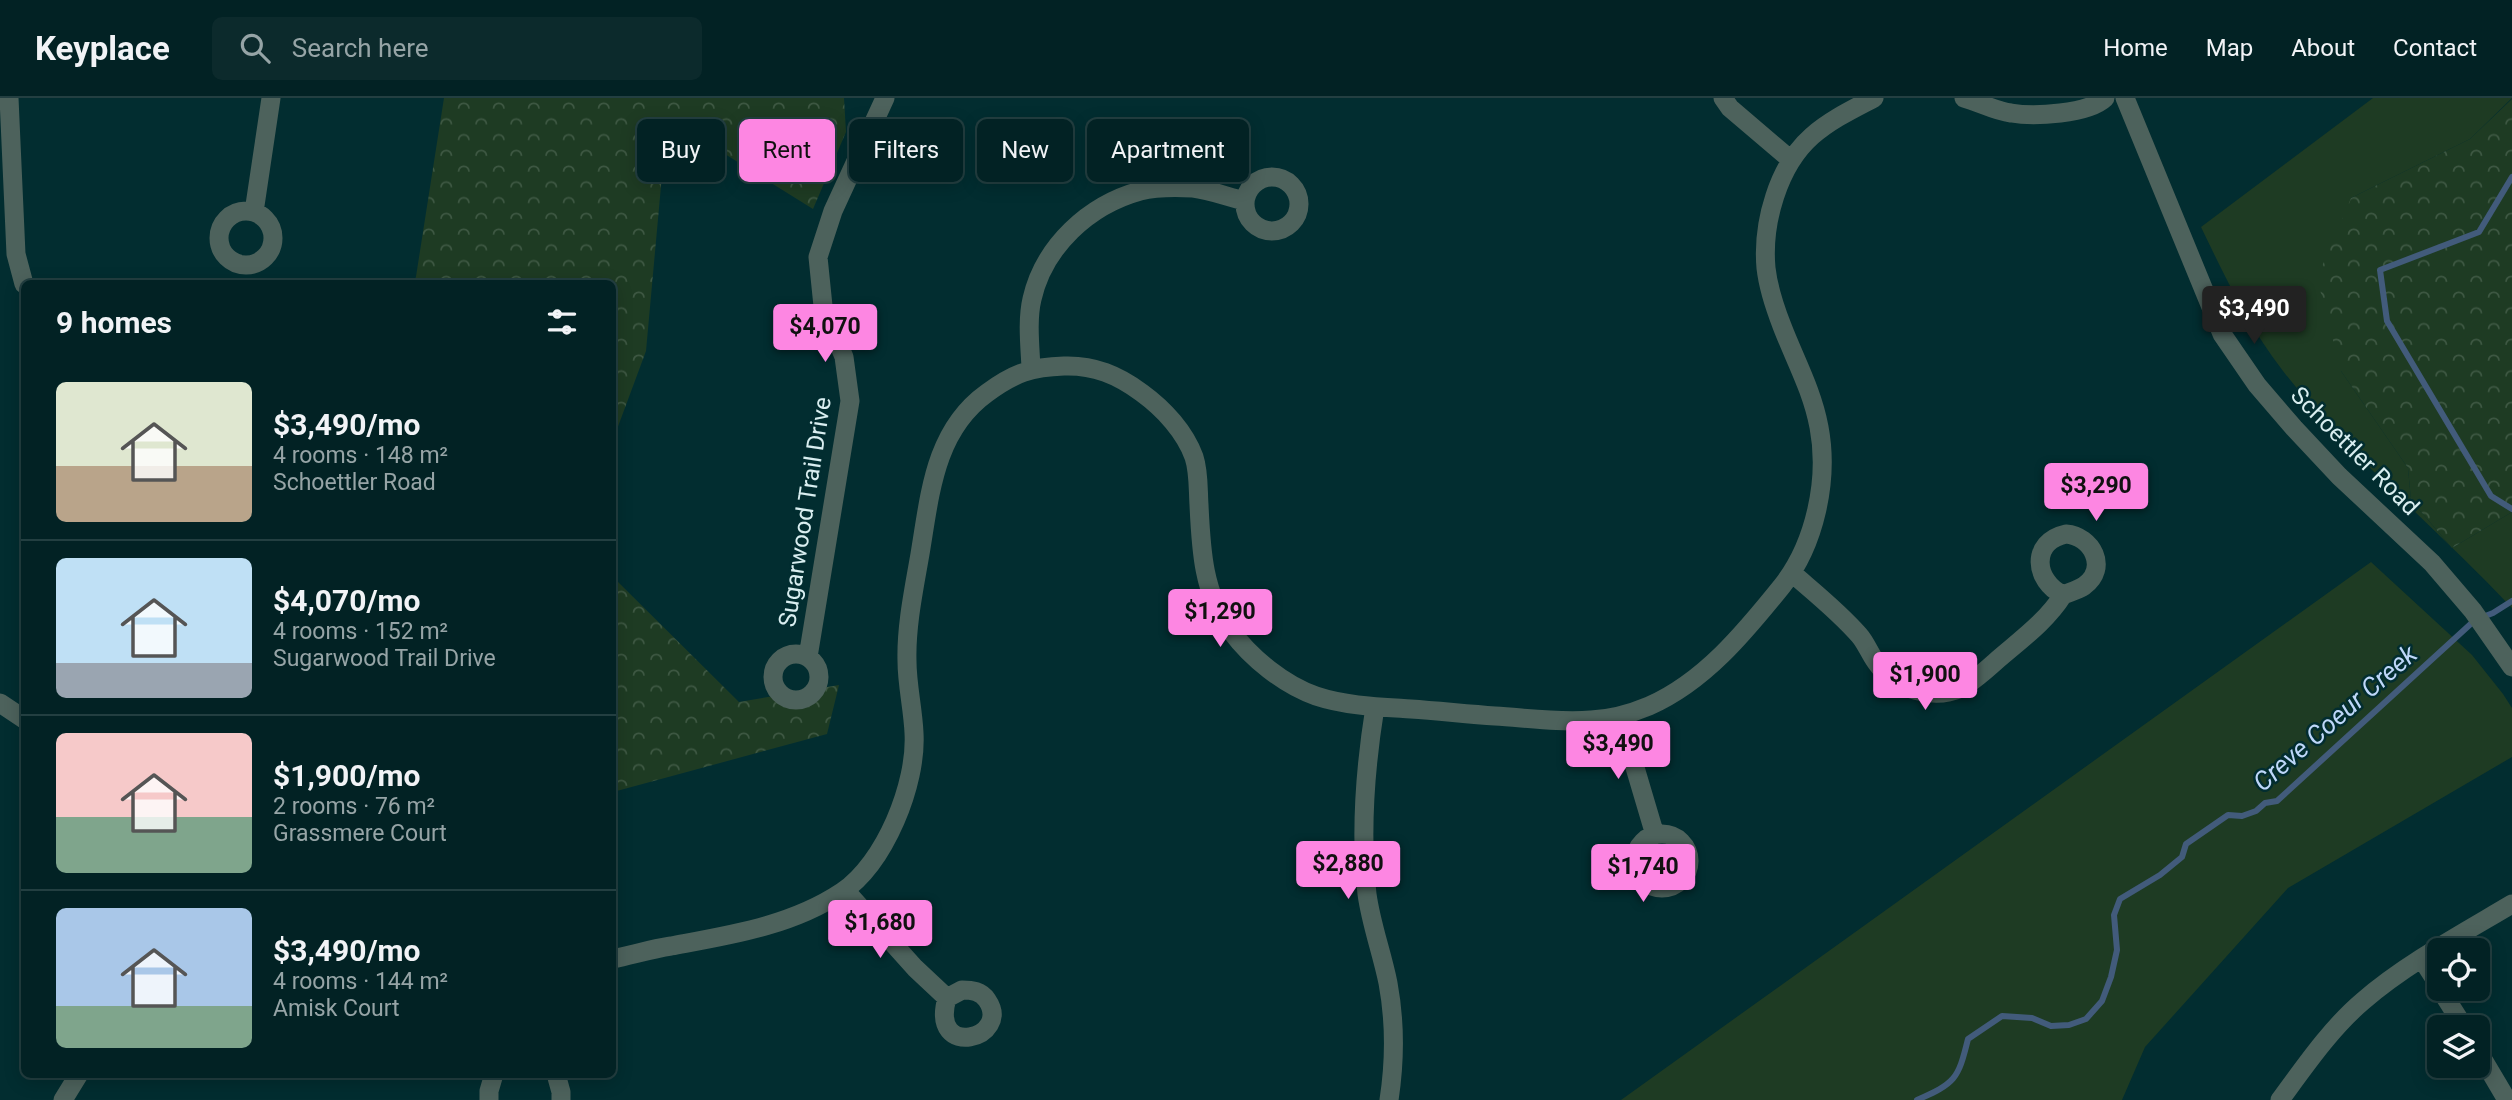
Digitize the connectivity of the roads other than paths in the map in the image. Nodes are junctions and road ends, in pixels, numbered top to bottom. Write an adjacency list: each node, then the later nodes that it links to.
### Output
1 (9, 98): 12 (street)
2 (271, 98): 11 (street)
3 (885, 98): 16 (street, Sugarwood Trail Drive)
4 (1723, 98): 9 (street)
5 (1874, 98): 9 (street)
6 (1964, 98): 7 (street)
7 (2105, 98)
8 (2124, 98): 17 (street, Schoettler Road)
9 (1791, 160): 14 (street)
10 (1245, 201): 13 (street)
11 (254, 212)
12 (23, 280)
13 (1031, 368): 19 (street); 23 (street)
14 (1792, 573): 15 (street); 21 (street)
15 (2063, 595)
16 (808, 657)
17 (2512, 667)
18 (0, 703): 20 (street)
19 (1375, 707): 21 (street); 36 (street)
20 (21, 717)
21 (1620, 717): 22 (street)
22 (1654, 835)
23 (845, 890): 25 (street); 28 (street)
24 (2512, 904): 26 (street)
25 (616, 958)
26 (2422, 959): 27 (street); 37 (street)
27 (2427, 967)
28 (947, 998)
29 (2490, 1071): 38 (street)
30 (77, 1078): 33 (street)
31 (493, 1078): 34 (street)
32 (557, 1078): 35 (street)
33 (63, 1100)
34 (489, 1100)
35 (561, 1100)
36 (1389, 1100)
37 (2280, 1100)
38 (2507, 1100)

